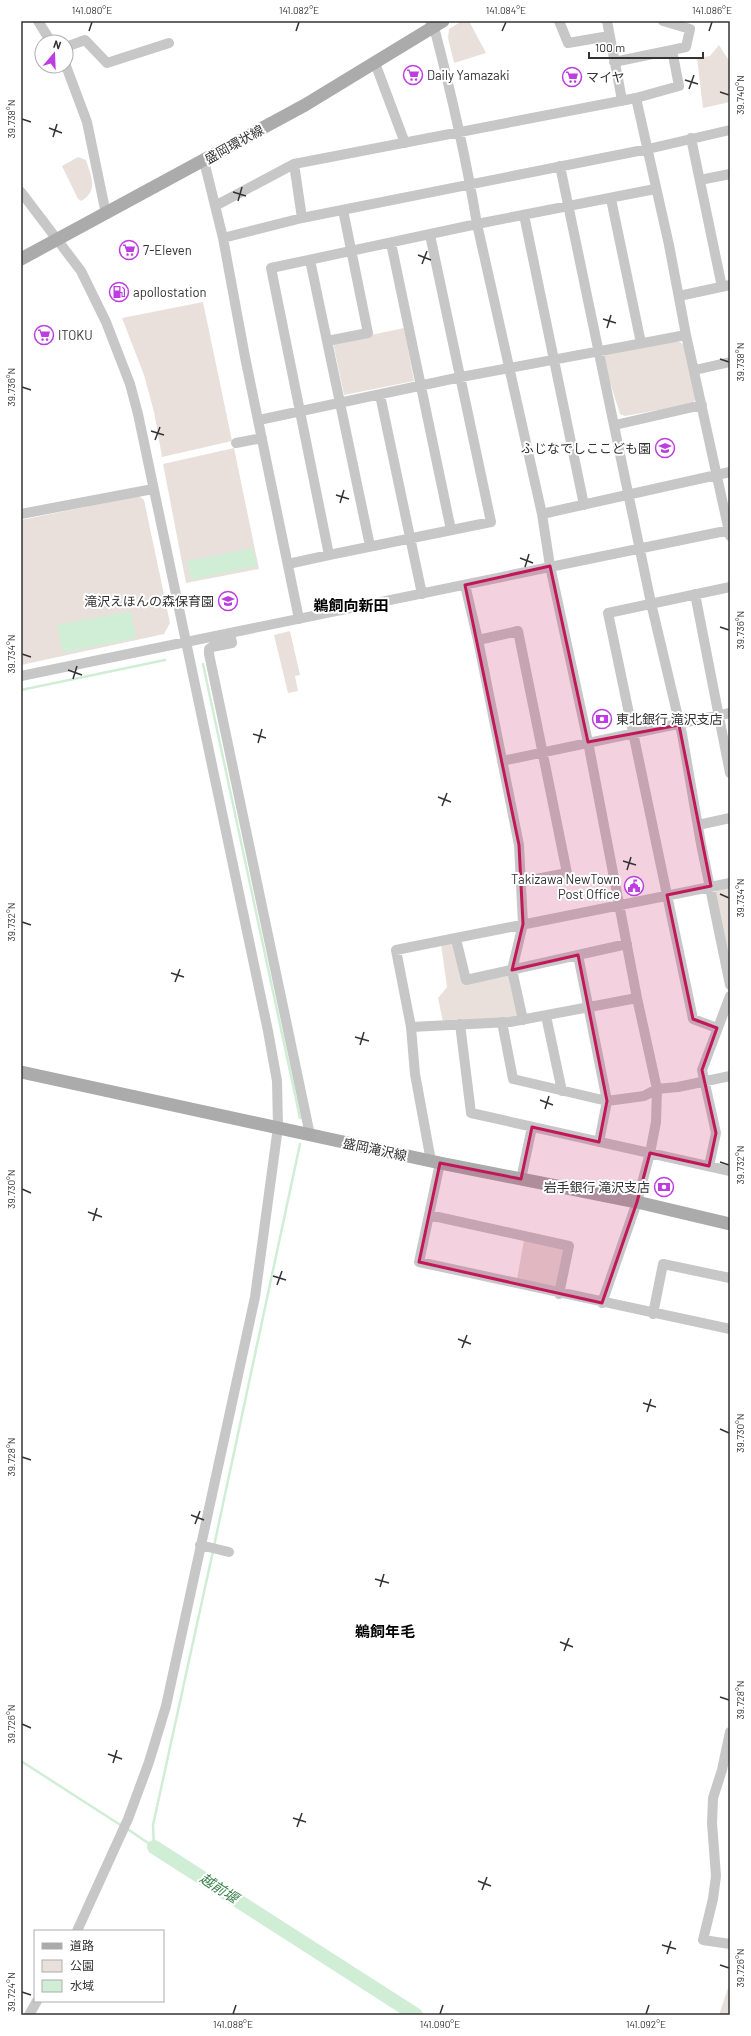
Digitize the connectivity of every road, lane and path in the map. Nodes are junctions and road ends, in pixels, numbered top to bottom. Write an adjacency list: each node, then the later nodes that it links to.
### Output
1 (38, 21): 6 (street)
2 (560, 21): 7 (street)
3 (607, 21): 7 (street)
4 (663, 21): 10 (street)
5 (436, 23): 12 (main road, 盛岡環状線); 17 (street)
6 (46, 34)
7 (609, 36): 11 (street)
8 (169, 43): 9 (street)
9 (74, 44)
10 (672, 50): 11 (street); 14 (street)
11 (614, 62): 15 (street)
12 (375, 63): 19 (street); 21 (main road, 盛岡環状線)
13 (69, 74): 33 (street)
14 (636, 98): 15 (street); 20 (street)
15 (622, 100): 17 (street)
16 (730, 130): 18 (street)
17 (458, 133): 19 (street); 26 (street)
18 (691, 138): 20 (street); 25 (street)
19 (405, 143): 22 (street)
20 (648, 149): 23 (street); 27 (street)
21 (204, 161): 30 (street); 33 (main road, 盛岡環状線)
22 (294, 164): 30 (street); 35 (street)
23 (560, 166): 26 (street); 31 (street)
24 (730, 174): 25 (street)
25 (700, 180): 44 (street)
26 (471, 183): 32 (street); 36 (street)
27 (655, 189): 29 (street); 45 (street)
28 (21, 192): 39 (street)
29 (611, 198): 31 (street); 48 (street)
30 (215, 206): 38 (street)
31 (568, 206): 34 (street); 49 (street)
32 (343, 210): 35 (street); 41 (street)
33 (106, 214): 39 (main road, 盛岡環状線)
34 (524, 215): 36 (street); 50 (street)
35 (302, 218): 38 (street)
36 (477, 224): 37 (street); 52 (street)
37 (430, 235): 40 (street); 54 (street)
38 (223, 238): 60 (street)
39 (57, 240): 42 (main road, 盛岡環状線); 66 (street)
40 (390, 243): 41 (street); 55 (street)
41 (350, 251): 43 (street); 47 (street)
42 (21, 259)
43 (310, 260): 47 (street); 59 (street)
44 (726, 286): 45 (street)
45 (679, 296): 46 (street)
46 (686, 335): 48 (street); 53 (street)
47 (327, 340): 57 (street)
48 (641, 343): 49 (street)
49 (599, 351): 50 (street); 61 (street)
50 (556, 361): 52 (street); 68 (street)
51 (730, 362): 53 (street)
52 (509, 369): 54 (street); 70 (street)
53 (695, 370): 58 (street)
54 (461, 377): 55 (street); 71 (street)
55 (421, 386): 56 (street); 71 (street)
56 (380, 395): 57 (street); 73 (street)
57 (340, 404): 59 (street); 74 (street)
58 (702, 406): 61 (street); 65 (street)
59 (301, 411): 60 (street); 76 (street)
60 (259, 420): 62 (street)
61 (615, 425): 67 (street)
62 (262, 438): 63 (street); 77 (street)
63 (236, 443)
64 (730, 472): 65 (street)
65 (717, 475): 67 (street); 72 (street)
66 (153, 489): 69 (street); 87 (street)
67 (628, 495): 68 (street); 75 (street)
68 (584, 505): 70 (street)
69 (21, 514)
70 (542, 514): 78 (street)
71 (450, 530): 73 (street)
72 (730, 532): 75 (street)
73 (410, 538): 74 (street); 81 (street)
74 (370, 546): 76 (street)
75 (640, 548): 78 (street); 83 (street)
76 (329, 555): 77 (street)
77 (288, 564): 84 (street)
78 (550, 566): 79 (street); 93 (street)
79 (465, 585): 81 (street); 86 (street)
80 (730, 587): 82 (street)
81 (422, 594): 84 (street)
82 (695, 594): 83 (street); 90 (street)
83 (651, 603): 91 (street); 92 (street)
84 (299, 619): 85 (street)
85 (230, 633): 87 (street); 127 (street)
86 (478, 640): 94 (street); 95 (street)
87 (186, 642): 88 (street); 126 (street)
88 (21, 676)
89 (730, 713): 90 (street)
90 (718, 716): 91 (street); 96 (street)
91 (679, 725): 92 (street); 98 (street)
92 (634, 734): 93 (street); 102 (street)
93 (588, 742): 94 (street); 103 (street)
94 (542, 753): 95 (street); 99 (street)
95 (502, 761): 99 (street)
96 (730, 774)
97 (730, 818): 98 (street)
98 (698, 825): 101 (street)
99 (521, 882): 104 (street)
100 (730, 883): 101 (street)
101 (711, 886): 102 (street); 109 (street)
102 (667, 895): 103 (street); 118 (street)
103 (619, 904): 104 (street); 106 (street)
104 (523, 924): 105 (street); 108 (street)
105 (456, 939): 108 (street); 117 (street)
106 (627, 944): 107 (street); 111 (street)
107 (578, 955): 108 (street); 112 (street)
108 (512, 970): 114 (street)
109 (730, 985)
110 (730, 996): 118 (street)
111 (637, 998): 112 (street); 122 (street)
112 (588, 1008): 113 (street); 124 (street)
113 (546, 1016): 114 (street); 123 (street)
114 (523, 1020): 115 (street)
115 (502, 1022): 116 (street); 123 (street)
116 (460, 1024): 117 (street); 125 (street)
117 (411, 1027): 130 (street)
118 (717, 1028): 121 (street)
119 (21, 1072): 126 (main road, 盛岡滝沢線)
120 (730, 1076): 121 (street)
121 (704, 1080): 122 (street); 131 (street)
122 (657, 1089): 124 (street); 129 (street)
123 (562, 1091): 124 (street)
124 (607, 1101): 128 (street)
125 (532, 1127): 128 (street); 133 (street)
126 (278, 1128): 127 (main road, 盛岡滝沢線); 142 (street)
127 (310, 1135): 130 (main road, 盛岡滝沢線)
128 (599, 1142): 129 (street)
129 (650, 1153): 131 (street); 134 (street)
130 (435, 1162): 133 (main road, 盛岡滝沢線); 135 (street)
131 (708, 1166): 132 (street)
132 (730, 1171)
133 (521, 1179): 134 (main road, 盛岡滝沢線)
134 (637, 1202): 136 (main road, 盛岡滝沢線); 139 (street)
135 (429, 1215): 138 (street); 138 (street)
136 (730, 1224)
137 (730, 1278): 140 (street)
138 (559, 1294): 139 (street)
139 (602, 1303): 140 (street)
140 (653, 1314): 141 (street)
141 (730, 1330)
142 (209, 1547): 143 (street); 145 (street)
143 (229, 1552)
144 (730, 1732): 146 (street)
145 (77, 1930)
146 (730, 1944)
147 (36, 2002): 148 (street)
148 (29, 2015)

